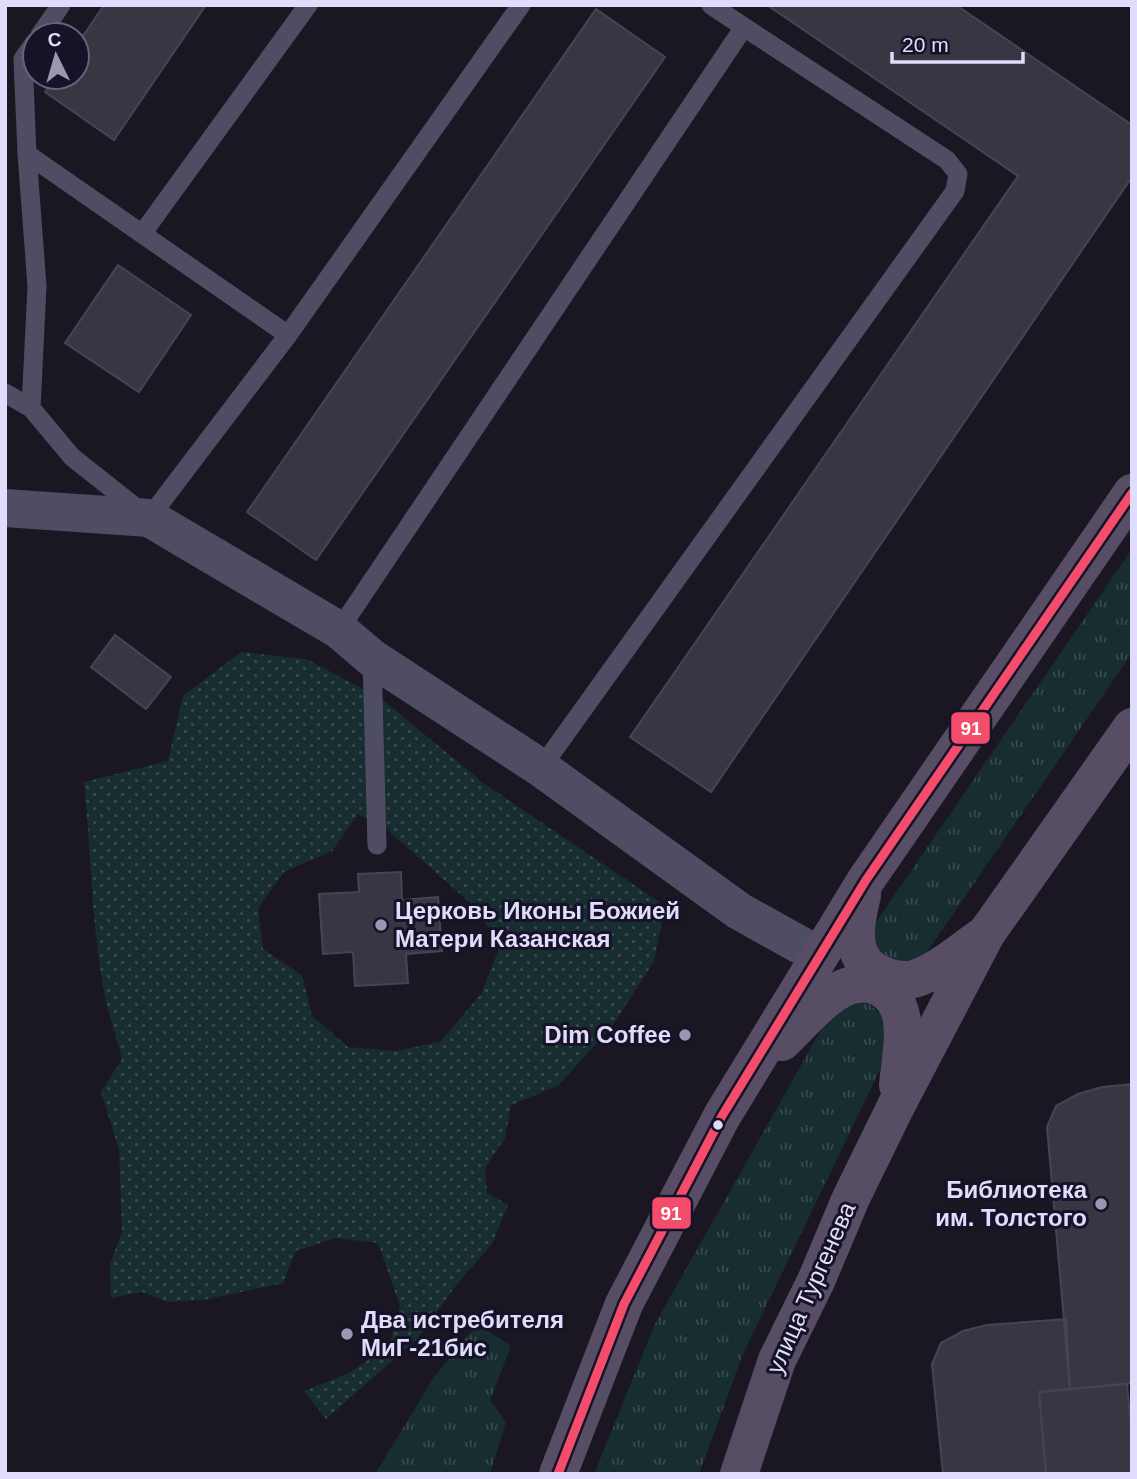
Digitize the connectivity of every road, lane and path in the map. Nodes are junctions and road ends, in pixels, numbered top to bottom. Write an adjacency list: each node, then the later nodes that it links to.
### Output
1 (61, 5): 5 (lane)
2 (308, 5): 9 (lane)
3 (522, 5): 10 (lane)
4 (711, 5): 6 (lane)
5 (50, 21)
6 (744, 27): 16 (lane); 19 (lane)
7 (24, 91): 8 (lane)
8 (27, 155): 9 (lane); 12 (lane)
9 (142, 234): 10 (lane)
10 (288, 335): 15 (lane)
11 (5, 393): 12 (lane)
12 (31, 408): 15 (lane)
13 (1132, 493): 21 (main road, улица Тургенева)
14 (5, 508): 15 (street)
15 (149, 518): 16 (street)
16 (339, 630): 17 (street)
17 (372, 658): 19 (street); 20 (lane)
18 (1132, 727): 22 (main road, улица Тургенева)
19 (541, 768): 23 (street)
20 (377, 845)
21 (866, 880): 22 (main road, улица Тургенева); 23 (main road, улица Тургенева)
22 (986, 934): 26 (main road, улица Тургенева)
23 (818, 955): 24 (main road); 25 (main road, улица Тургенева)
24 (869, 984): 25 (main road, улица Тургенева); 26 (main road, улица Тургенева)
25 (748, 1075): 27 (main road, улица Тургенева)
26 (895, 1108): 28 (main road, улица Тургенева)
27 (558, 1474)
28 (739, 1474)

